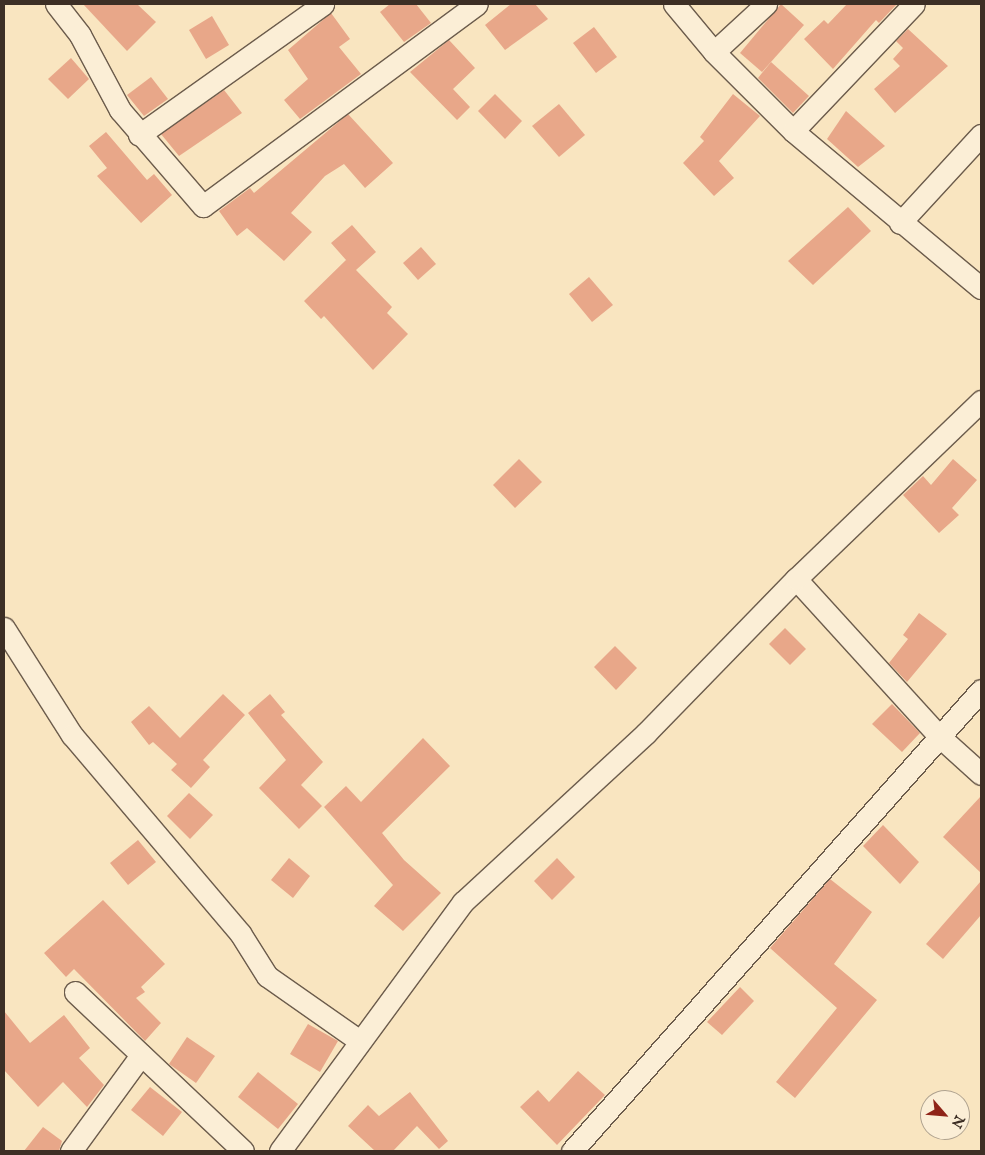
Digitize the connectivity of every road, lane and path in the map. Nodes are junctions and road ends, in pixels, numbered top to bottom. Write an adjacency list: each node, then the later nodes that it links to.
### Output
1 (56, 4): 9 (street)
2 (323, 4): 9 (street)
3 (477, 4): 9 (street)
4 (674, 4): 7 (street)
5 (766, 4): 7 (street)
6 (914, 4): 8 (street)
7 (714, 52): 8 (street)
8 (793, 131): 11 (street)
9 (139, 135)
10 (981, 135): 11 (street)
11 (900, 223): 12 (street)
12 (981, 288)
13 (981, 401): 14 (street)
14 (796, 579): 17 (street); 20 (street)
15 (4, 628): 20 (street)
16 (981, 690): 17 (street)
17 (940, 737): 18 (street); 25 (street)
18 (981, 774)
19 (75, 992): 21 (street)
20 (360, 1041): 24 (street)
21 (142, 1055): 22 (street); 23 (street)
22 (71, 1151)
23 (243, 1151)
24 (280, 1151)
25 (572, 1151)

